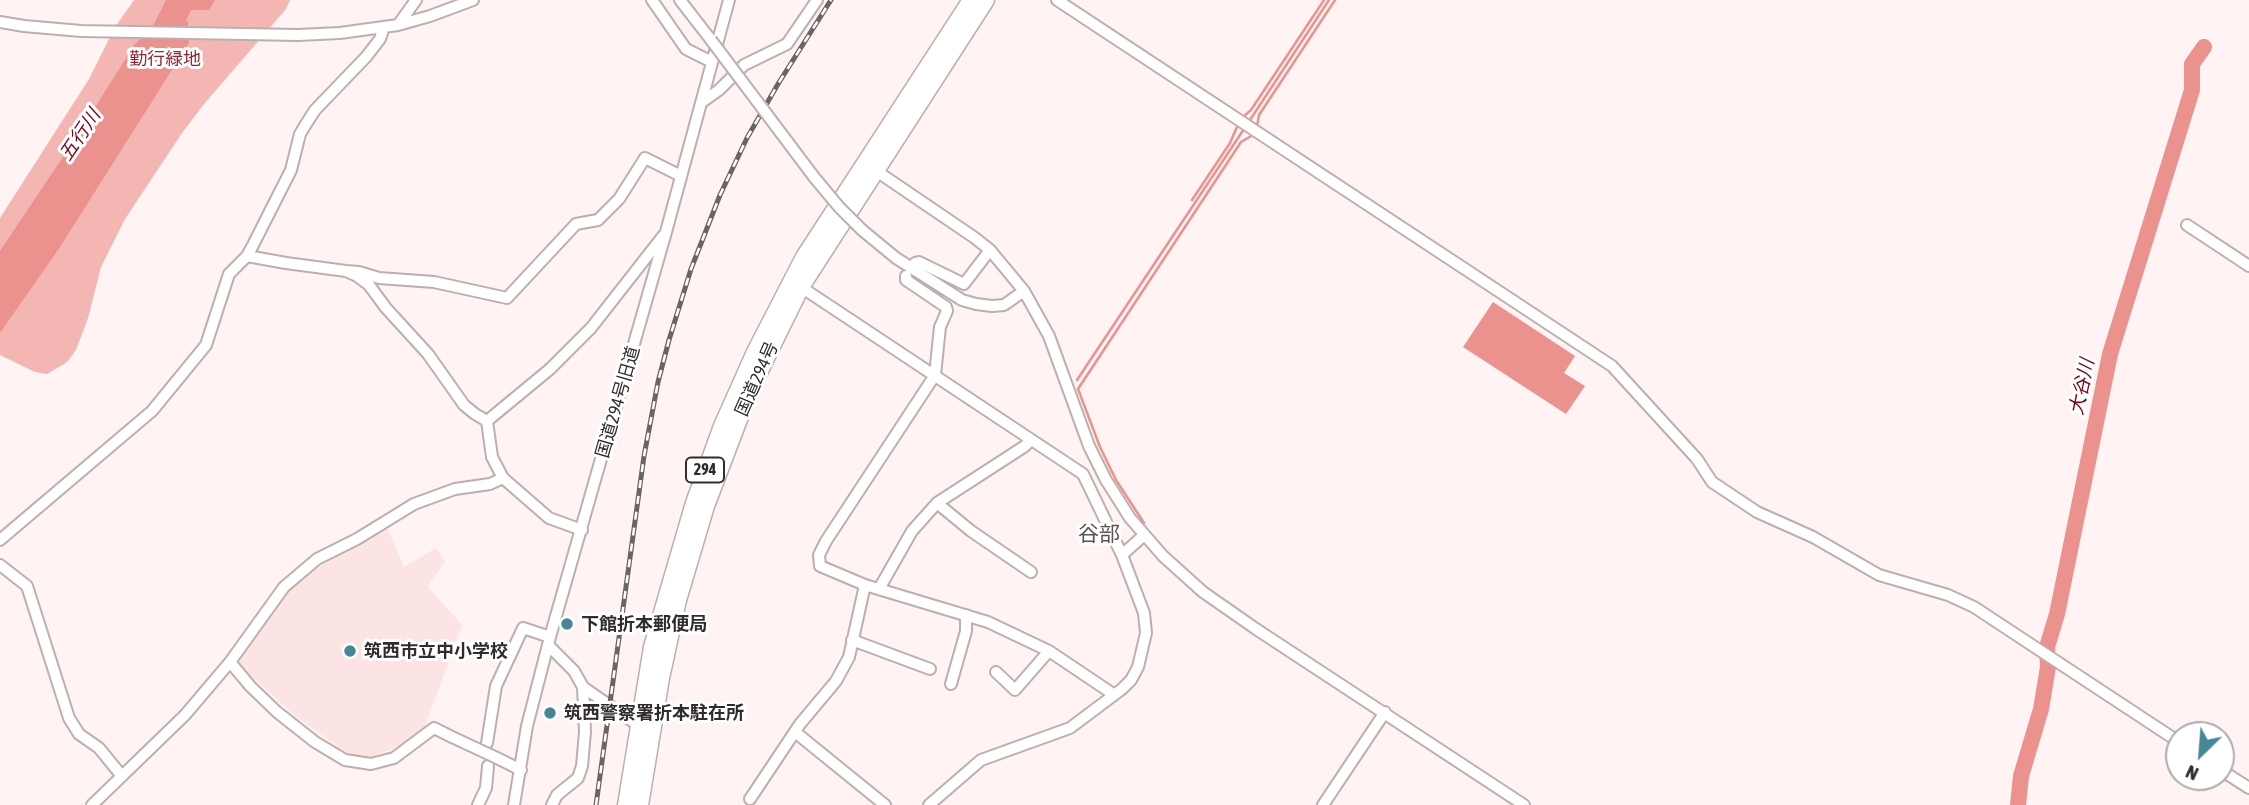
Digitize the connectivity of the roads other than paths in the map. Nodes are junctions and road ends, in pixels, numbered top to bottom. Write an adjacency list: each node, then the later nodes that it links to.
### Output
1 (416, 0): 11 (street)
2 (472, 0): 11 (street)
3 (652, 0): 13 (street)
4 (680, 0): 26 (street, bridge)
5 (729, 0): 13 (street, 国道294号旧道)
6 (817, 0): 14 (street)
7 (971, 0): 15 (highway, 国道294号 / 294)
8 (986, 0): 15 (highway, 国道294号 / 294)
9 (1057, 0): 53 (street)
10 (0, 22): 12 (street)
11 (398, 25): 12 (street)
12 (384, 27): 20 (street)
13 (712, 62): 14 (street, 国道294号旧道)
14 (702, 102): 16 (street, 国道294号旧道)
15 (870, 167): 19 (street); 25 (highway, 国道294号 / 294); 51 (highway, 国道294号 / 294)
16 (681, 176): 18 (street, 国道294号旧道); 23 (street)
17 (2187, 225): 22 (street)
18 (666, 232): 28 (street); 32 (street, 国道294号旧道)
19 (989, 250): 21 (street); 26 (street)
20 (247, 256): 23 (street); 34 (street)
21 (915, 263)
22 (2249, 266)
23 (346, 271): 28 (street)
24 (906, 276): 27 (street)
25 (802, 287): 27 (street); 51 (highway, 国道294号 / 294)
26 (1024, 291): 33 (street)
27 (935, 374): 29 (street); 38 (street)
28 (487, 421): 30 (street)
29 (1031, 440): 31 (street); 35 (street)
30 (503, 478): 32 (street); 44 (street)
31 (937, 503): 37 (street); 39 (street)
32 (582, 530): 42 (street, 国道294号旧道)
33 (1143, 536): 35 (street); 50 (street)
34 (0, 540)
35 (1122, 555): 49 (street)
36 (0, 565): 57 (street)
37 (1031, 572)
38 (864, 585): 39 (street); 41 (street)
39 (879, 589): 40 (street)
40 (966, 615): 43 (street); 47 (street)
41 (852, 640): 45 (street); 52 (street)
42 (549, 641): 48 (street); 54 (street); 56 (street, 国道294号旧道)
43 (1049, 651): 46 (street); 49 (street)
44 (230, 662): 55 (street, bridge); 57 (street)
45 (930, 669)
46 (996, 672)
47 (951, 684)
48 (583, 687): 51 (street); 62 (street)
49 (1112, 694): 66 (street)
50 (1385, 712): 67 (street); 68 (street)
51 (644, 729): 63 (highway, 国道294号 / 294); 64 (highway, 国道294号 / 294)
52 (795, 732): 58 (street); 65 (street)
53 (2165, 733)
54 (487, 743)
55 (492, 762): 56 (street); 60 (street)
56 (521, 770): 61 (street, 国道294号旧道)
57 (121, 775): 59 (street)
58 (751, 799)
59 (92, 805)
60 (478, 805)
61 (514, 805)
62 (552, 805)
63 (626, 805)
64 (640, 805)
65 (885, 805)
66 (929, 805)
67 (1323, 805)
68 (1524, 805)

